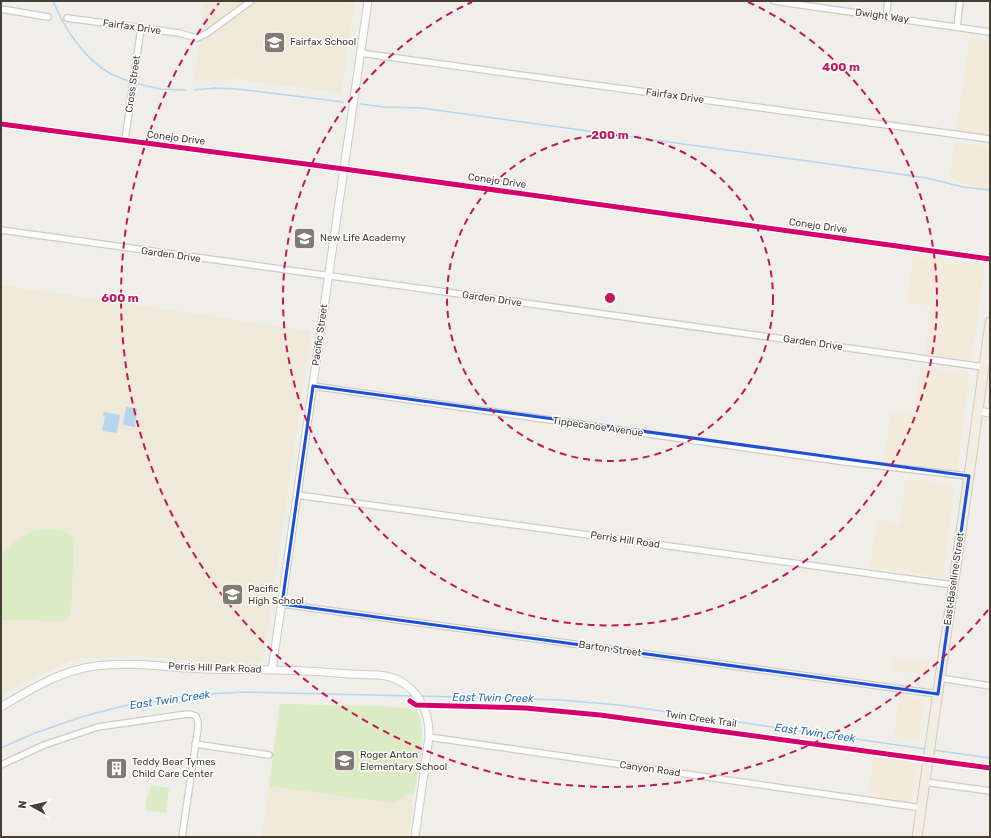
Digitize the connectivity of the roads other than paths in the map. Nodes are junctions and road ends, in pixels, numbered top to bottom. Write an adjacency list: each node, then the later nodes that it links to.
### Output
1 (251, 1): 11 (street, Fairfax Drive)
2 (368, 1): 13 (street, Pacific Street)
3 (777, 1): 8 (street, Dwight Way)
4 (888, 1): 8 (street)
5 (960, 1): 10 (street)
6 (1, 10): 7 (street)
7 (48, 17)
8 (886, 17): 10 (street, Dwight Way)
9 (67, 18): 11 (street, Fairfax Drive)
10 (957, 27): 12 (street, Dwight Way)
11 (141, 28): 16 (street, Cross Street)
12 (990, 32)
13 (360, 53): 15 (street, Fairfax Drive); 17 (street, Pacific Street)
14 (1, 124): 16 (street, Conejo Drive)
15 (990, 139)
16 (125, 140): 17 (street, Conejo Drive)
17 (344, 169): 19 (street, Conejo Drive); 20 (street, Pacific Street)
18 (1, 230): 20 (street, Garden Drive)
19 (990, 259)
20 (328, 277): 22 (street, Garden Drive); 23 (street, Pacific Street)
21 (990, 322): 22 (main road, East Baseline Street)
22 (984, 367): 24 (main road, East Baseline Street)
23 (313, 386): 26 (street, Tippecanoe Avenue); 27 (street, Pacific Street)
24 (978, 411): 25 (street); 26 (main road, East Baseline Street)
25 (990, 412)
26 (969, 476): 28 (main road, East Baseline Street)
27 (297, 495): 28 (street, Perris Hill Road); 29 (street, Pacific Street)
28 (953, 585): 31 (main road, East Baseline Street)
29 (282, 604): 30 (street, Pacific Street); 33 (street, Barton Street)
30 (272, 670): 34 (street, Perris Hill Park Road); 35 (street, Perris Hill Park Road)
31 (940, 678): 32 (street); 33 (main road, East Baseline Street)
32 (990, 686)
33 (938, 694): 39 (main road, East Baseline Street)
34 (1, 707)
35 (429, 737): 41 (street, Canyon Road); 43 (street)
36 (195, 744): 37 (street); 38 (street); 42 (street)
37 (269, 754)
38 (1, 765)
39 (925, 782): 40 (street); 41 (main road, East Baseline Street)
40 (990, 791)
41 (922, 808): 44 (main road, East Baseline Street)
42 (182, 837)
43 (415, 837)
44 (917, 837)

